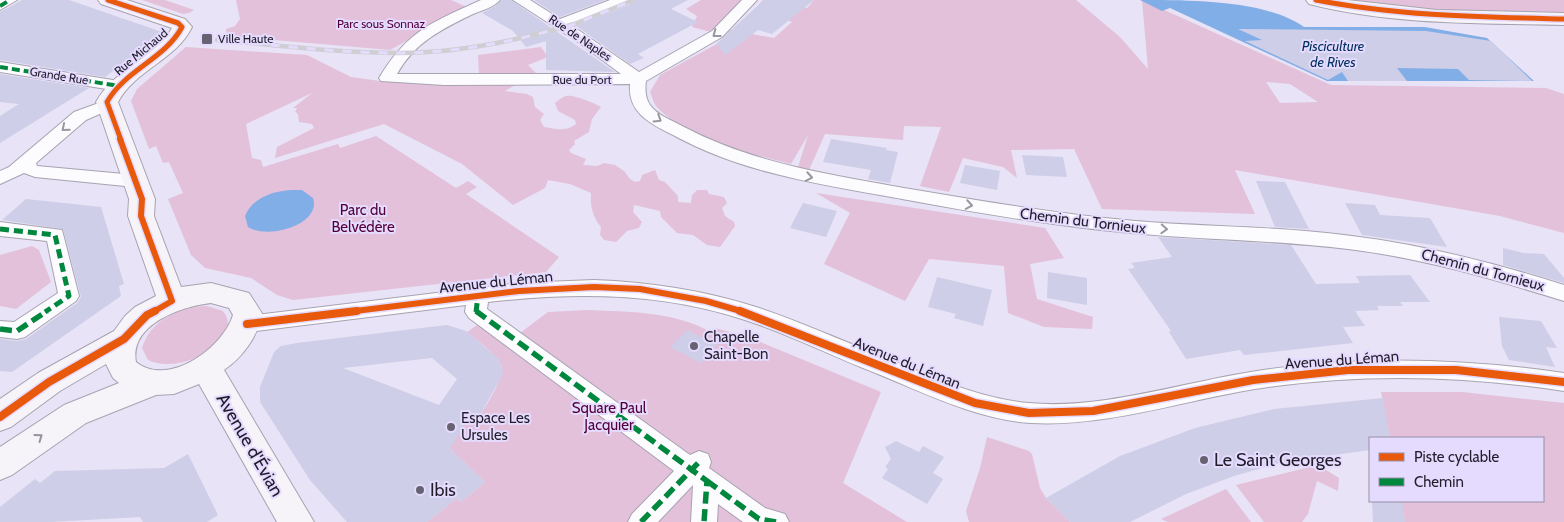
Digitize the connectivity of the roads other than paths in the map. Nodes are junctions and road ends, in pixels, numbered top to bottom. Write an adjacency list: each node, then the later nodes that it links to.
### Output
1 (10, 0): 8 (street)
2 (108, 0): 13 (street, Rue Michaud)
3 (493, 0): 12 (street, Rue du Port)
4 (520, 0): 10 (street, Rue de Naples)
5 (623, 0): 10 (street)
6 (750, 0): 12 (street, Rue du Port, one-way to 12)
7 (1316, 0): 9 (street)
8 (0, 6)
9 (1560, 18)
10 (560, 24): 12 (street, Rue de Naples)
11 (0, 67): 13 (street, Grande Rue)
12 (638, 79): 18 (street, Chemin du Tornieux, one-way to 18)
13 (113, 95): 14 (street, one-way to 14); 16 (street)
14 (26, 161): 15 (street); 16 (street)
15 (0, 178)
16 (135, 180): 20 (street)
17 (0, 229): 22 (street)
18 (1564, 293)
19 (478, 296): 21 (street, Avenue du Léman); 26 (street, Avenue du Léman); 29 (street)
20 (172, 301): 21 (street); 23 (street)
21 (247, 324): 24 (street)
22 (0, 329)
23 (124, 340): 25 (street); 27 (street)
24 (206, 368): 25 (street); 30 (street, Avenue d'Évian)
25 (155, 382): 28 (street, one-way to 25)
26 (1564, 382)
27 (0, 417)
28 (0, 465)
29 (699, 471): 31 (street); 32 (street); 33 (street)
30 (296, 522)
31 (641, 522)
32 (704, 522)
33 (776, 522)

